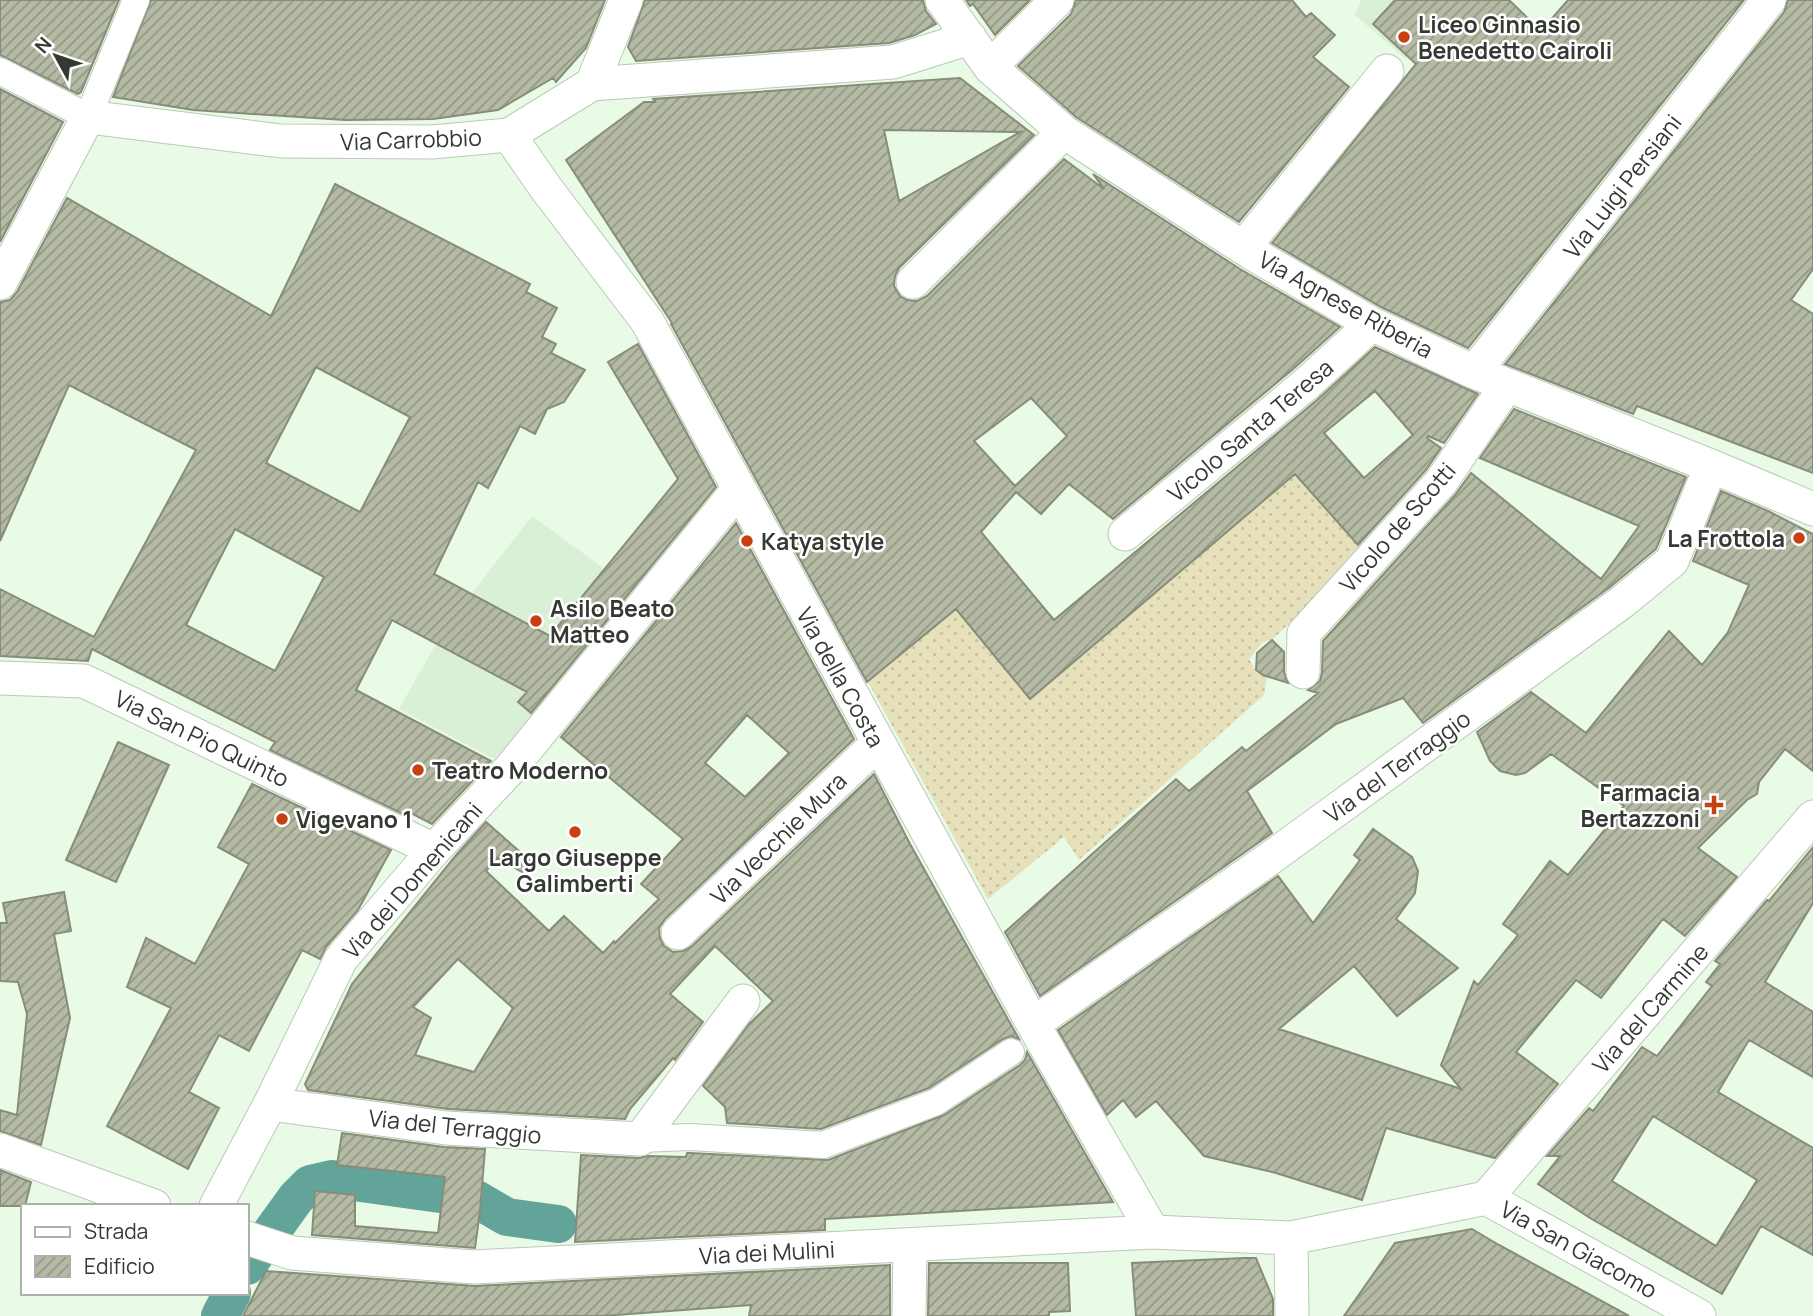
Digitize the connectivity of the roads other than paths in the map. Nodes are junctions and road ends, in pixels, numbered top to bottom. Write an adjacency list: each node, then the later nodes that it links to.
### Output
1 (136, 0): 11 (street)
2 (626, 0): 10 (street)
3 (942, 0): 6 (street, Via Agnese Riberia)
4 (1057, 0): 7 (street)
5 (1769, 0): 18 (street, Via Luigi Persiani)
6 (970, 38): 7 (street, Via Agnese Riberia); 10 (street, Via Carrobbio)
7 (990, 67): 12 (street, Via Agnese Riberia)
8 (0, 71): 11 (street)
9 (1387, 71): 14 (street)
10 (592, 84): 13 (street, Via Carrobbio)
11 (88, 117): 13 (street, Via Carrobbio); 16 (street)
12 (1064, 132): 14 (street, Via Agnese Riberia); 15 (street)
13 (509, 135): 21 (street, Via della Costa)
14 (1244, 247): 17 (street, Via Agnese Riberia)
15 (913, 282)
16 (0, 283)
17 (1372, 324): 18 (street, Via Agnese Riberia); 23 (street, Vicolo Santa Teresa)
18 (1474, 372): 19 (street, Via Agnese Riberia)
19 (1507, 385): 20 (street, Via Agnese Riberia); 24 (street, Vicolo de Scotti)
20 (1711, 466): 22 (street, Via Agnese Riberia); 31 (street, Via del Terraggio)
21 (738, 490): 26 (street, Via della Costa); 28 (street, Via dei Domenicani)
22 (1813, 509)
23 (1125, 534)
24 (1303, 672)
25 (0, 678): 28 (street, Via San Pio Quinto)
26 (878, 743): 29 (street, Via Vecchie Mura); 31 (street, Via della Costa)
27 (1810, 827): 36 (street, Via del Carmine)
28 (435, 850): 33 (street, Via dei Domenicani)
29 (677, 933)
30 (743, 1001): 34 (street)
31 (1033, 1024): 39 (street, Via della Costa)
32 (1011, 1052): 34 (street, Via del Terraggio)
33 (270, 1104): 34 (street, Via del Terraggio); 38 (street, Via dei Domenicani)
34 (640, 1139)
35 (0, 1150): 37 (street)
36 (1486, 1198): 40 (street, Via San Giacomo); 45 (street, Via San Giacomo)
37 (148, 1204)
38 (217, 1204)
39 (1153, 1232): 40 (street, Via dei Mulini); 42 (street, Via dei Mulini)
40 (1291, 1238): 44 (street)
41 (258, 1242): 42 (street, Via dei Mulini)
42 (910, 1245): 43 (street)
43 (909, 1316)
44 (1292, 1316)
45 (1699, 1316)

